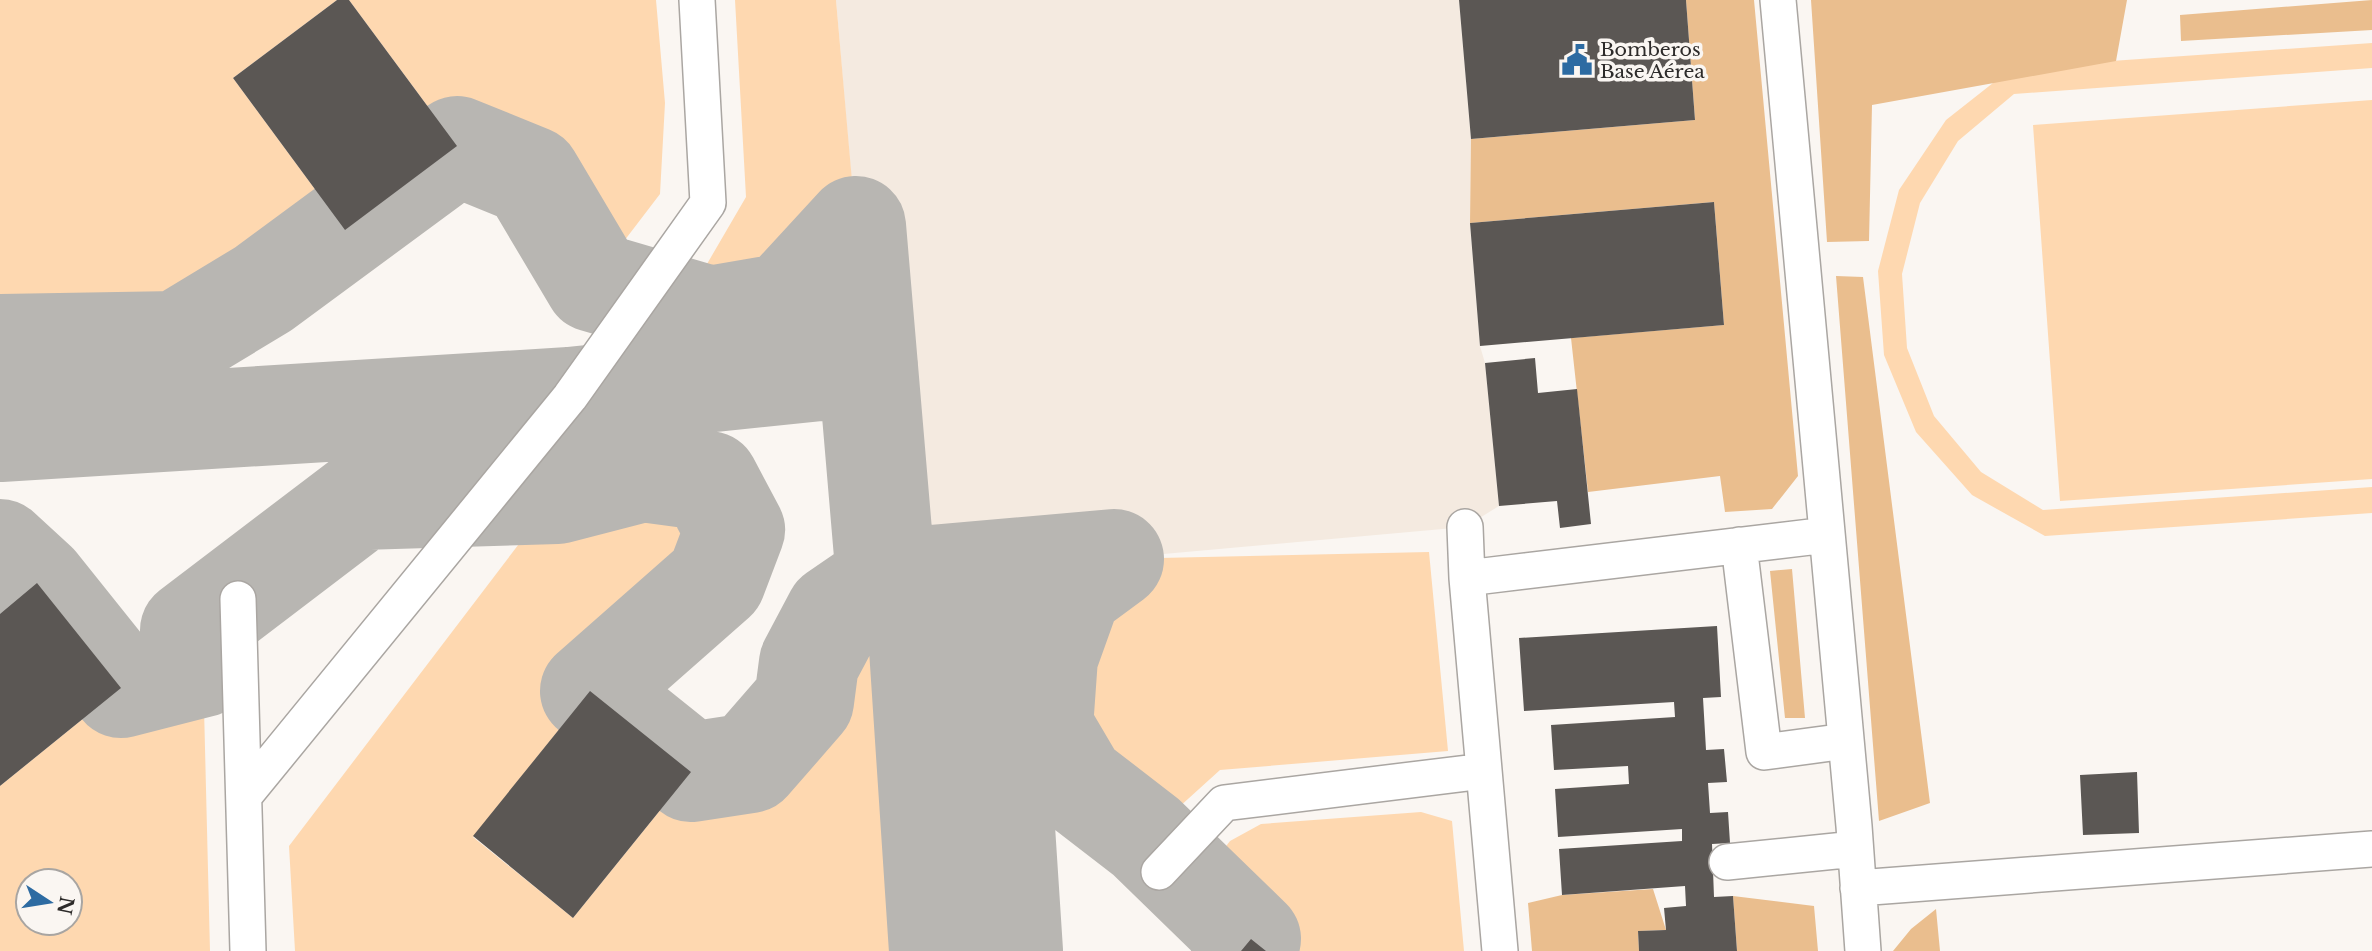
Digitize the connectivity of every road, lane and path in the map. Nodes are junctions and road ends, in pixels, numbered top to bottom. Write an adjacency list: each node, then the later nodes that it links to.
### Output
1 (697, 0): 10 (lane)
2 (1778, 0): 4 (lane)
3 (1465, 527): 6 (lane)
4 (1827, 535): 5 (lane); 8 (lane)
5 (1740, 545): 6 (lane); 8 (lane)
6 (1467, 578): 9 (lane)
7 (238, 599): 10 (lane)
8 (1846, 741): 11 (lane)
9 (1484, 771): 14 (lane); 17 (lane)
10 (244, 796): 16 (lane)
11 (1855, 849): 13 (lane); 15 (lane)
12 (2372, 849): 15 (lane)
13 (1727, 862)
14 (1159, 872)
15 (1858, 888): 18 (lane)
16 (248, 951)
17 (1500, 951)
18 (1863, 951)

